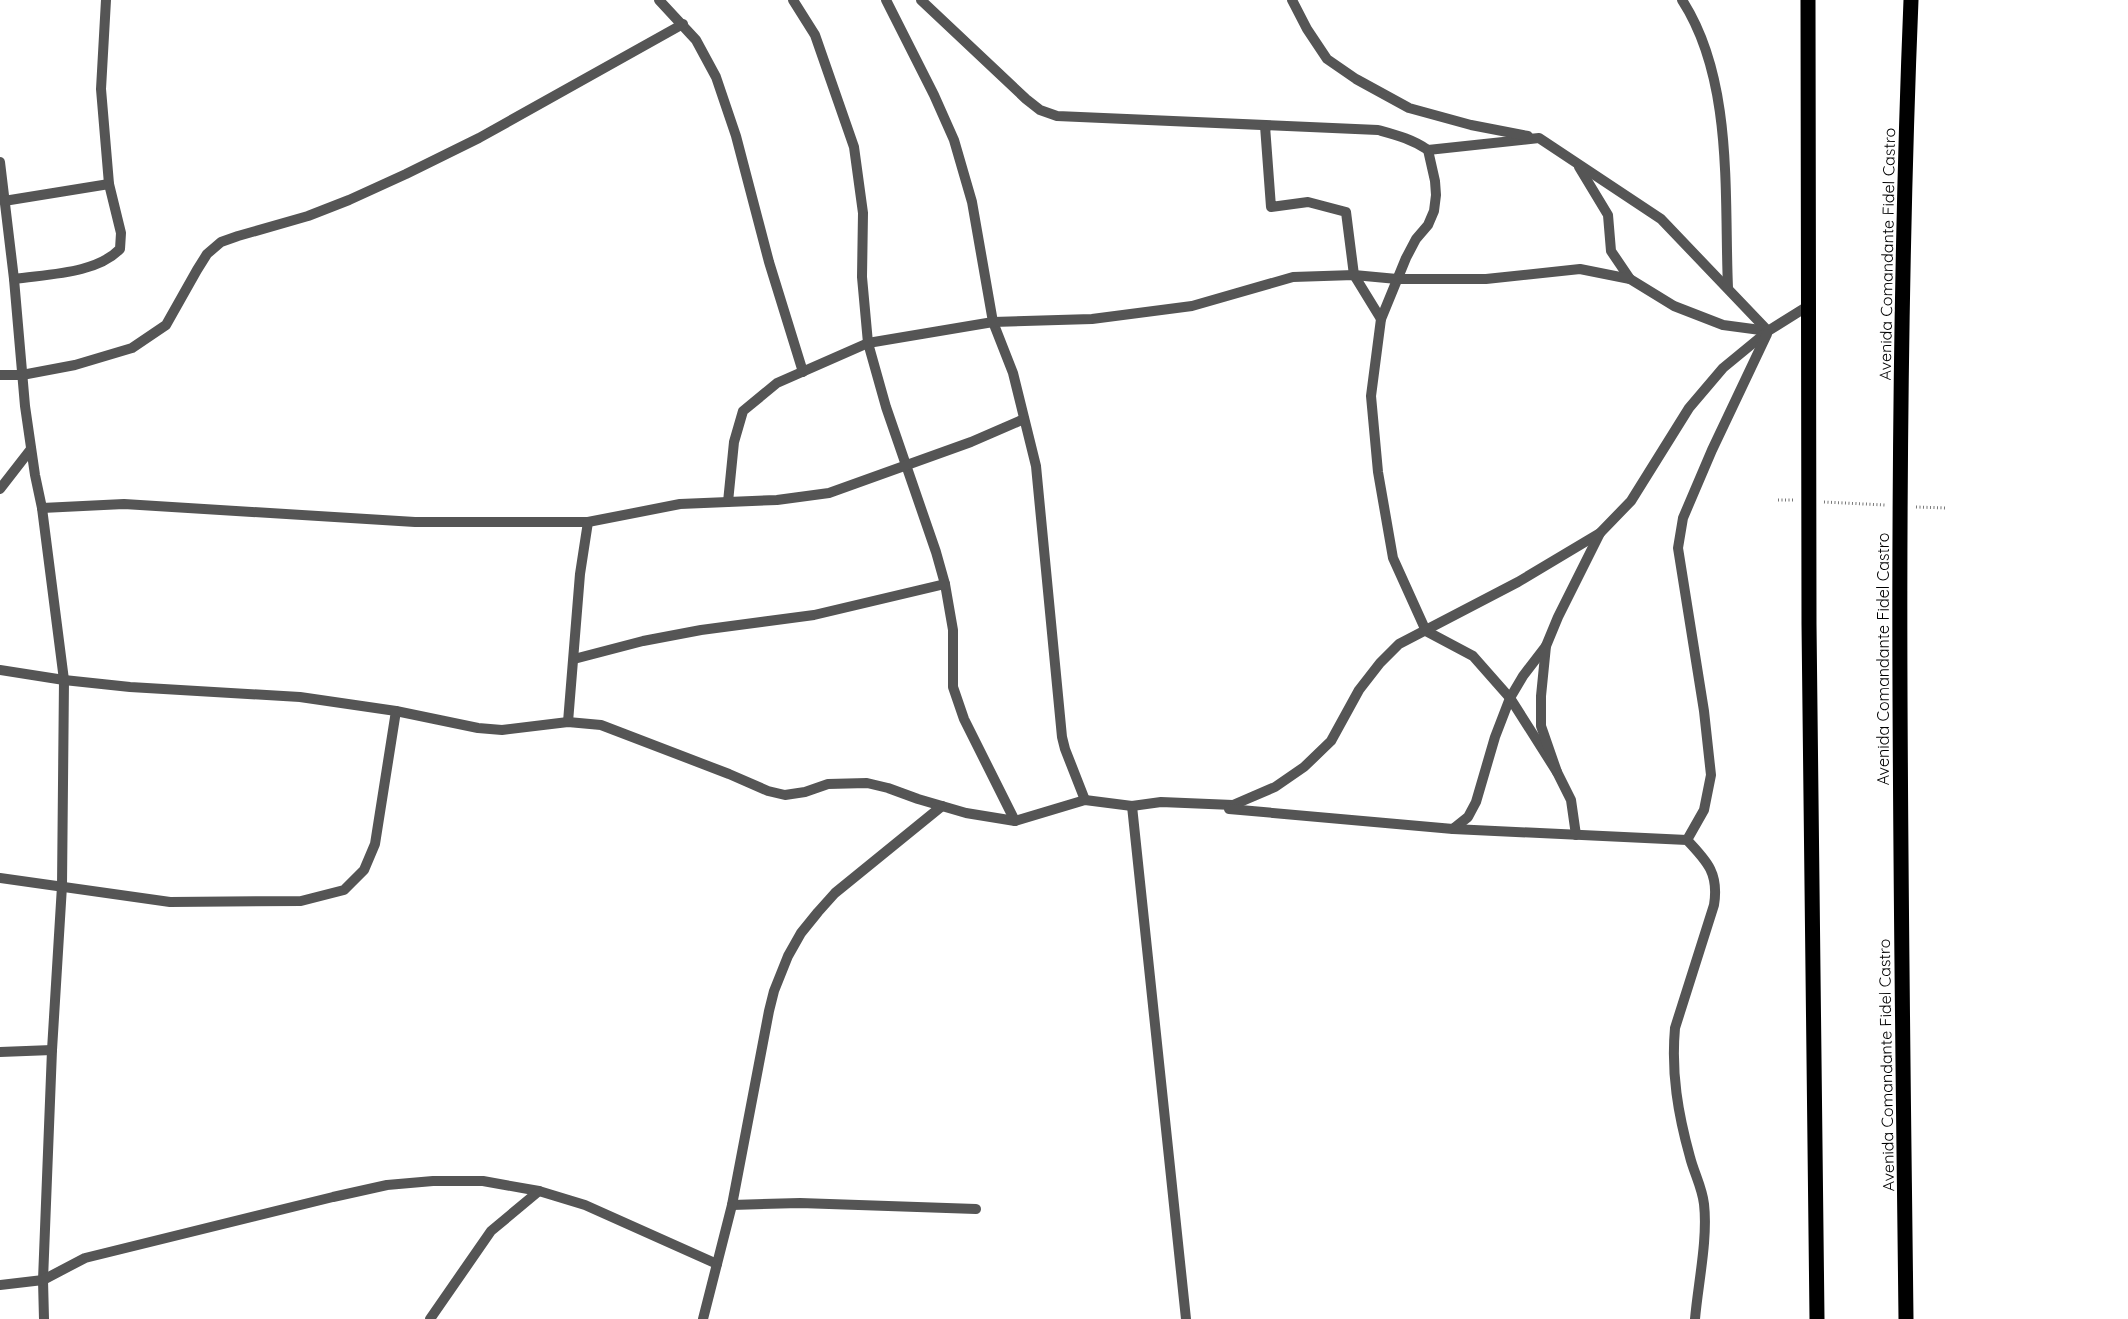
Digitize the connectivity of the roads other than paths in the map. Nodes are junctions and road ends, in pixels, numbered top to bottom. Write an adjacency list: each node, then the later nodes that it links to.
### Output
1 (106, 0): 16 (street)
2 (659, 0): 10 (street)
3 (793, 0): 27 (street)
4 (886, 0): 25 (street)
5 (921, 0): 11 (street)
6 (1292, 0): 12 (street)
7 (1682, 0): 22 (street)
8 (1808, 0): 23 (highway)
9 (1911, 0): 73 (highway, Avenida Comandante Fidel Castro)
10 (683, 24): 28 (street); 30 (street)
11 (1264, 126): 13 (street); 18 (street)
12 (1539, 138): 13 (street); 15 (street)
13 (1428, 150): 21 (street)
14 (0, 162): 17 (street)
15 (1577, 163): 20 (street); 22 (street)
16 (109, 184): 17 (street); 19 (street)
17 (4, 201): 19 (street)
18 (1354, 275): 21 (street); 24 (street); 25 (street)
19 (14, 279): 30 (street)
20 (1630, 279): 21 (street); 26 (street)
21 (1397, 280): 24 (street)
22 (1728, 288): 26 (street)
23 (1808, 306): 26 (street); 72 (highway)
24 (1381, 319): 40 (street)
25 (993, 322): 27 (street); 31 (street)
26 (1768, 331): 38 (street); 56 (street)
27 (868, 343): 28 (street); 33 (street)
28 (803, 372): 35 (street)
29 (0, 374): 30 (street)
30 (22, 375): 32 (street)
31 (1024, 419): 33 (street); 49 (street)
32 (31, 449): 34 (street); 36 (street)
33 (906, 464): 35 (street); 39 (street)
34 (0, 488)
35 (728, 502): 37 (street)
36 (42, 508): 37 (street); 44 (street)
37 (588, 522): 42 (street)
38 (1600, 533): 40 (street); 41 (street)
39 (945, 584): 42 (street); 53 (street)
40 (1426, 631): 45 (street); 50 (street)
41 (1546, 646): 45 (street); 48 (street)
42 (574, 659): 47 (street)
43 (0, 670): 44 (street)
44 (64, 680): 46 (street); 58 (street)
45 (1510, 698): 48 (street); 54 (street)
46 (396, 711): 47 (street); 58 (street)
47 (568, 722): 51 (street)
48 (1557, 772): 55 (street)
49 (1085, 800): 52 (street); 53 (street)
50 (1161, 802): 52 (street); 54 (street)
51 (942, 806): 53 (street); 62 (street)
52 (1132, 806): 70 (street)
53 (1015, 821)
54 (1453, 829): 55 (street)
55 (1576, 835): 56 (street)
56 (1688, 840): 71 (street)
57 (0, 878): 58 (street)
58 (62, 886): 59 (street)
59 (52, 1050): 60 (street); 65 (street)
60 (0, 1052)
61 (539, 1191): 64 (street); 65 (street); 68 (street)
62 (732, 1205): 63 (street); 64 (street)
63 (976, 1209)
64 (717, 1264): 69 (street)
65 (43, 1280): 66 (street); 67 (street)
66 (0, 1285)
67 (44, 1319)
68 (430, 1319)
69 (703, 1319)
70 (1186, 1319)
71 (1695, 1319)
72 (1817, 1319)
73 (1906, 1319)

